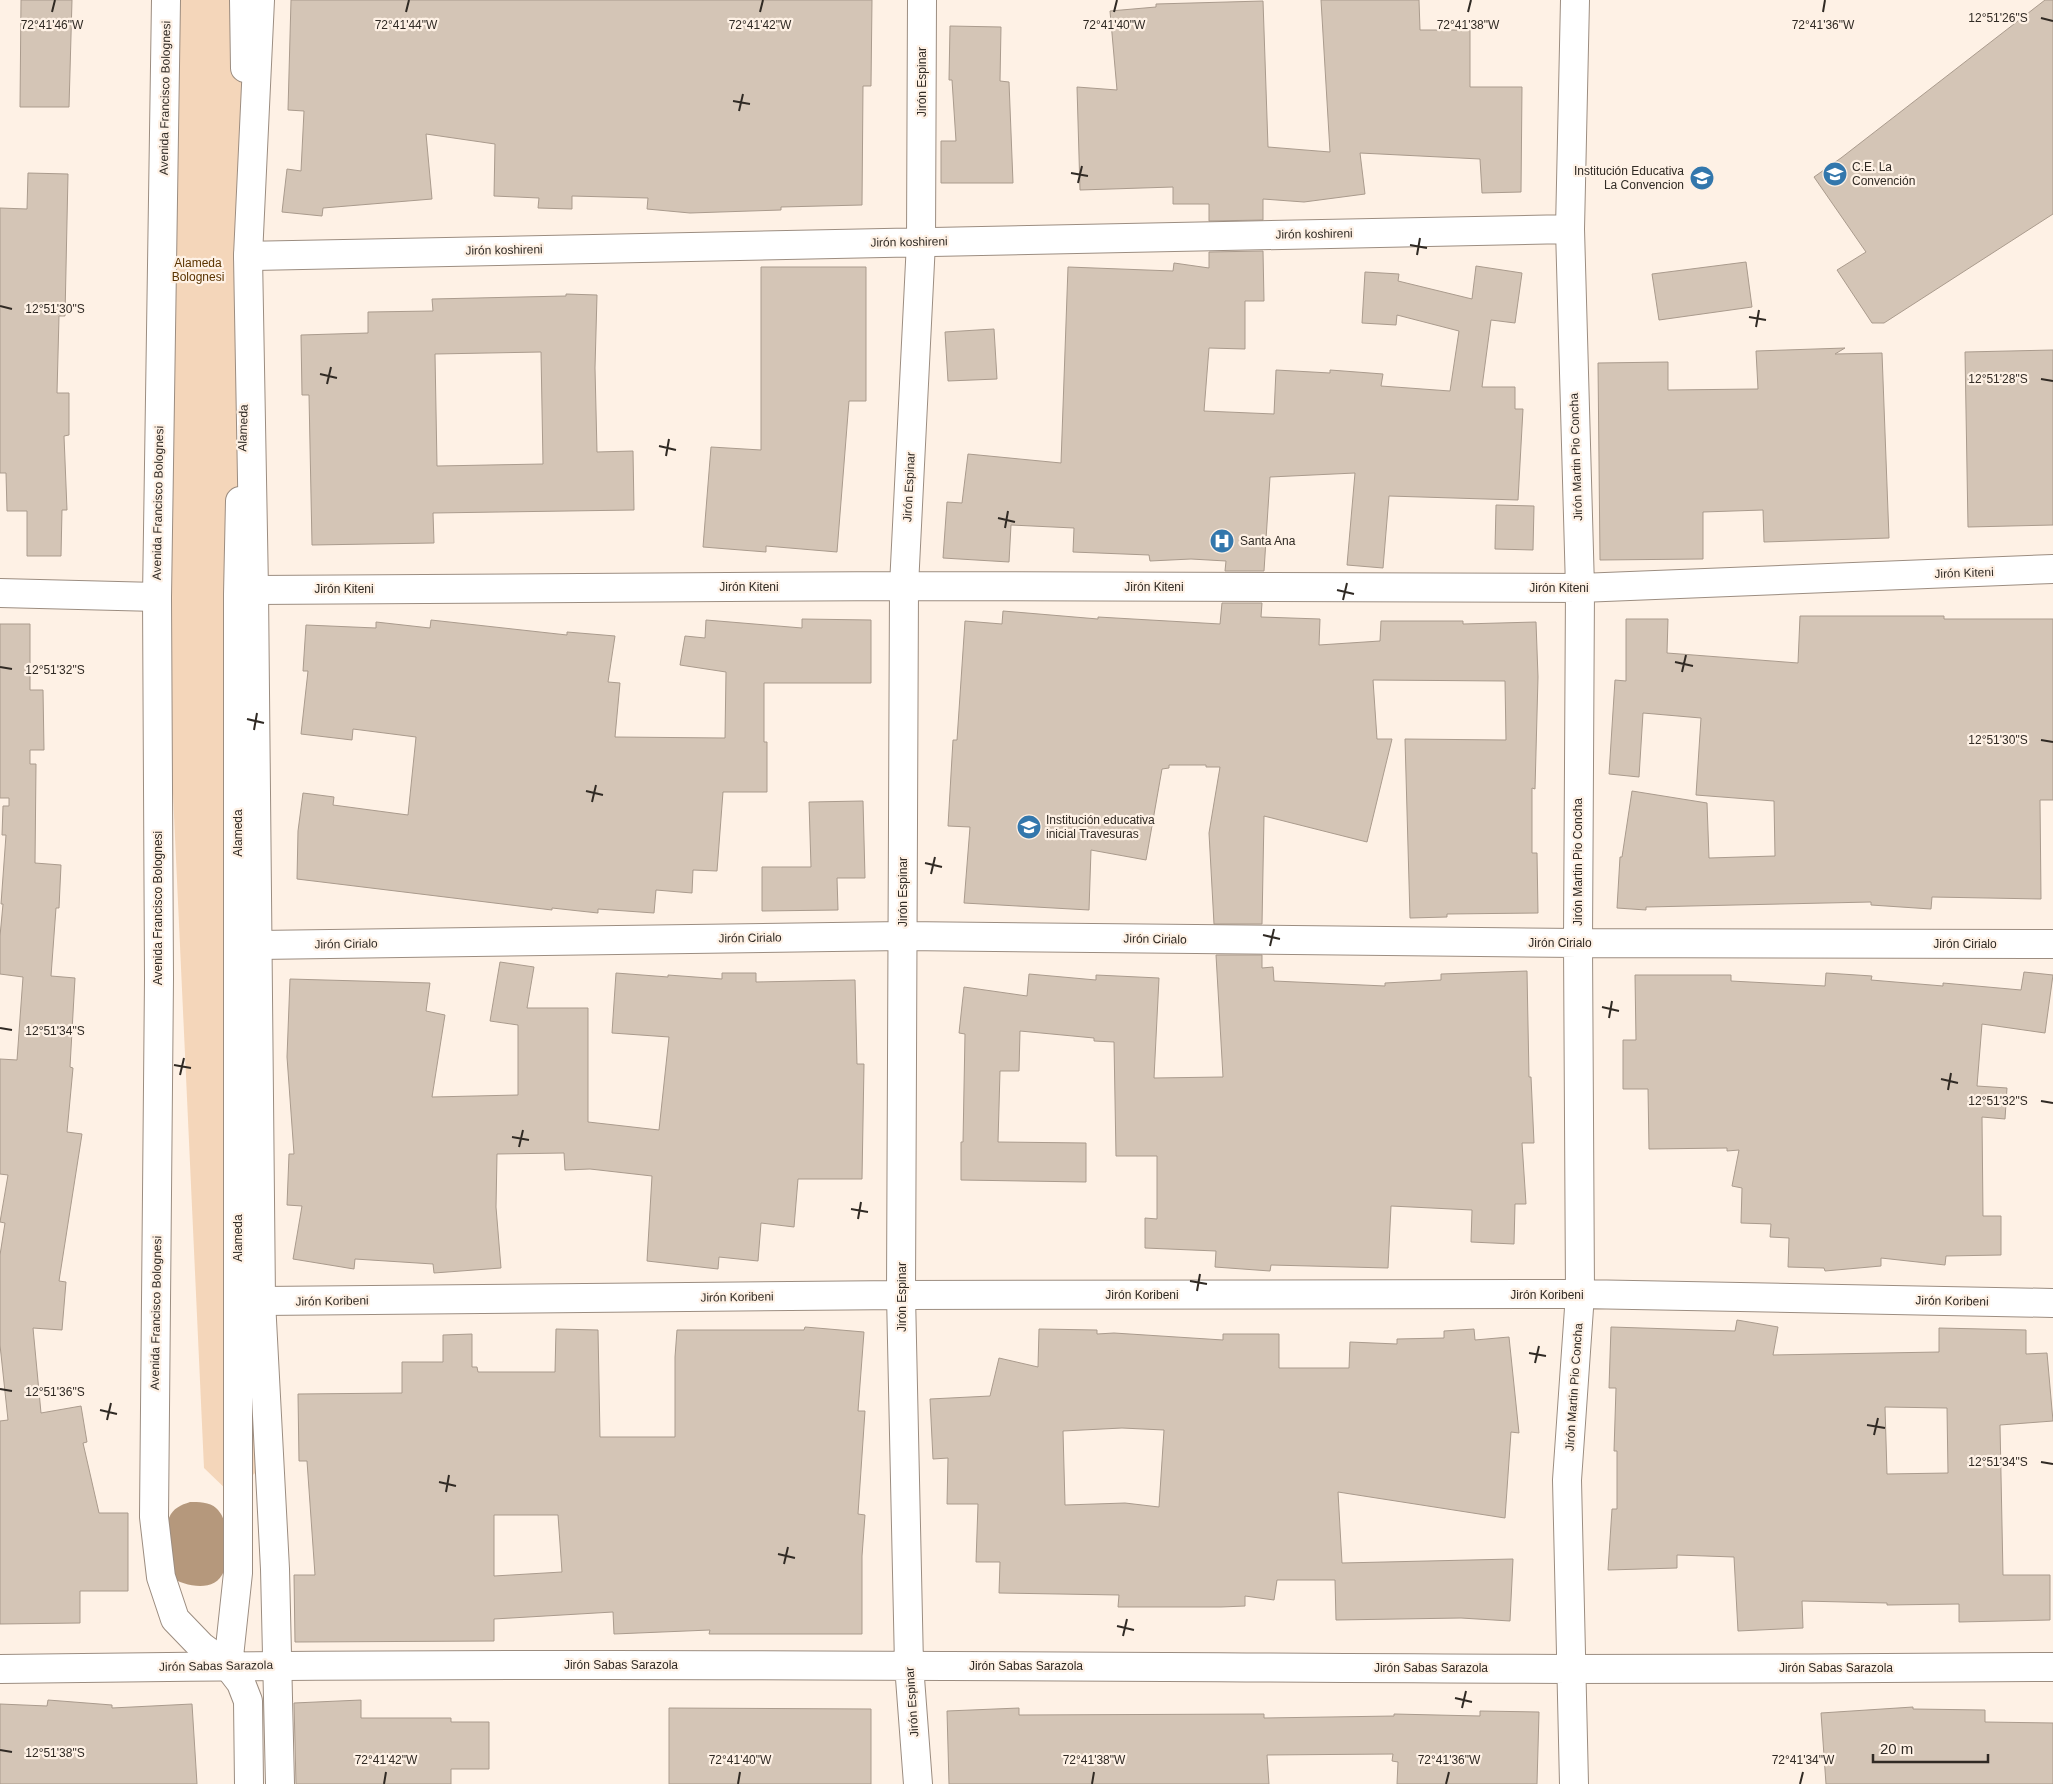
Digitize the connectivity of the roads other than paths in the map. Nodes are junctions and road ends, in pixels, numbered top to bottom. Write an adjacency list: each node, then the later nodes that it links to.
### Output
1 (166, 0): 14 (street, Avenida Francisco Bolognesi)
2 (244, 0): 8 (street, Alameda)
3 (260, 0): 8 (street)
4 (922, 0): 7 (street, Jirón Espinar)
5 (1575, 0): 6 (street, Jirón Martin Pio Concha)
6 (1570, 229): 7 (street, Jirón koshireni); 11 (street, Jirón Martin Pio Concha)
7 (921, 242): 8 (street, Jirón koshireni); 10 (street, Jirón Espinar)
8 (248, 256): 12 (street); 25 (street, Alameda)
9 (2053, 569): 11 (street, Jirón Kiteni)
10 (904, 586): 11 (street, Jirón Kiteni); 12 (street, Jirón Kiteni); 15 (street, Jirón Espinar)
11 (1580, 588): 16 (street, Jirón Martin Pio Concha)
12 (254, 590): 18 (street)
13 (0, 593): 14 (street)
14 (157, 597): 25 (street, Avenida Francisco Bolognesi)
15 (903, 936): 16 (street, Jirón Cirialo); 18 (street, Jirón Cirialo); 20 (street, Jirón Espinar)
16 (1578, 943): 17 (street, Jirón Cirialo); 19 (street, Jirón Martin Pio Concha)
17 (2053, 944)
18 (258, 945): 21 (street)
19 (1580, 1294): 20 (street, Jirón Koribeni); 22 (street, Jirón Koribeni); 28 (street, Jirón Martin Pio Concha)
20 (901, 1295): 21 (street, Jirón Koribeni); 24 (street, Jirón Espinar)
21 (261, 1301): 23 (street)
22 (2053, 1303)
23 (277, 1665): 24 (street, Jirón Sabas Sarazola); 25 (street, Jirón Sabas Sarazola); 30 (street)
24 (909, 1665): 28 (street, Jirón Sabas Sarazola); 31 (street, Jirón Espinar)
25 (228, 1666): 27 (street, Jirón Sabas Sarazola); 29 (street, Avenida Francisco Bolognesi)
26 (2053, 1667): 28 (street, Jirón Sabas Sarazola)
27 (0, 1669)
28 (1571, 1669): 32 (street, Jirón Martin Pio Concha)
29 (249, 1784)
30 (280, 1784)
31 (918, 1784)
32 (1574, 1784)

